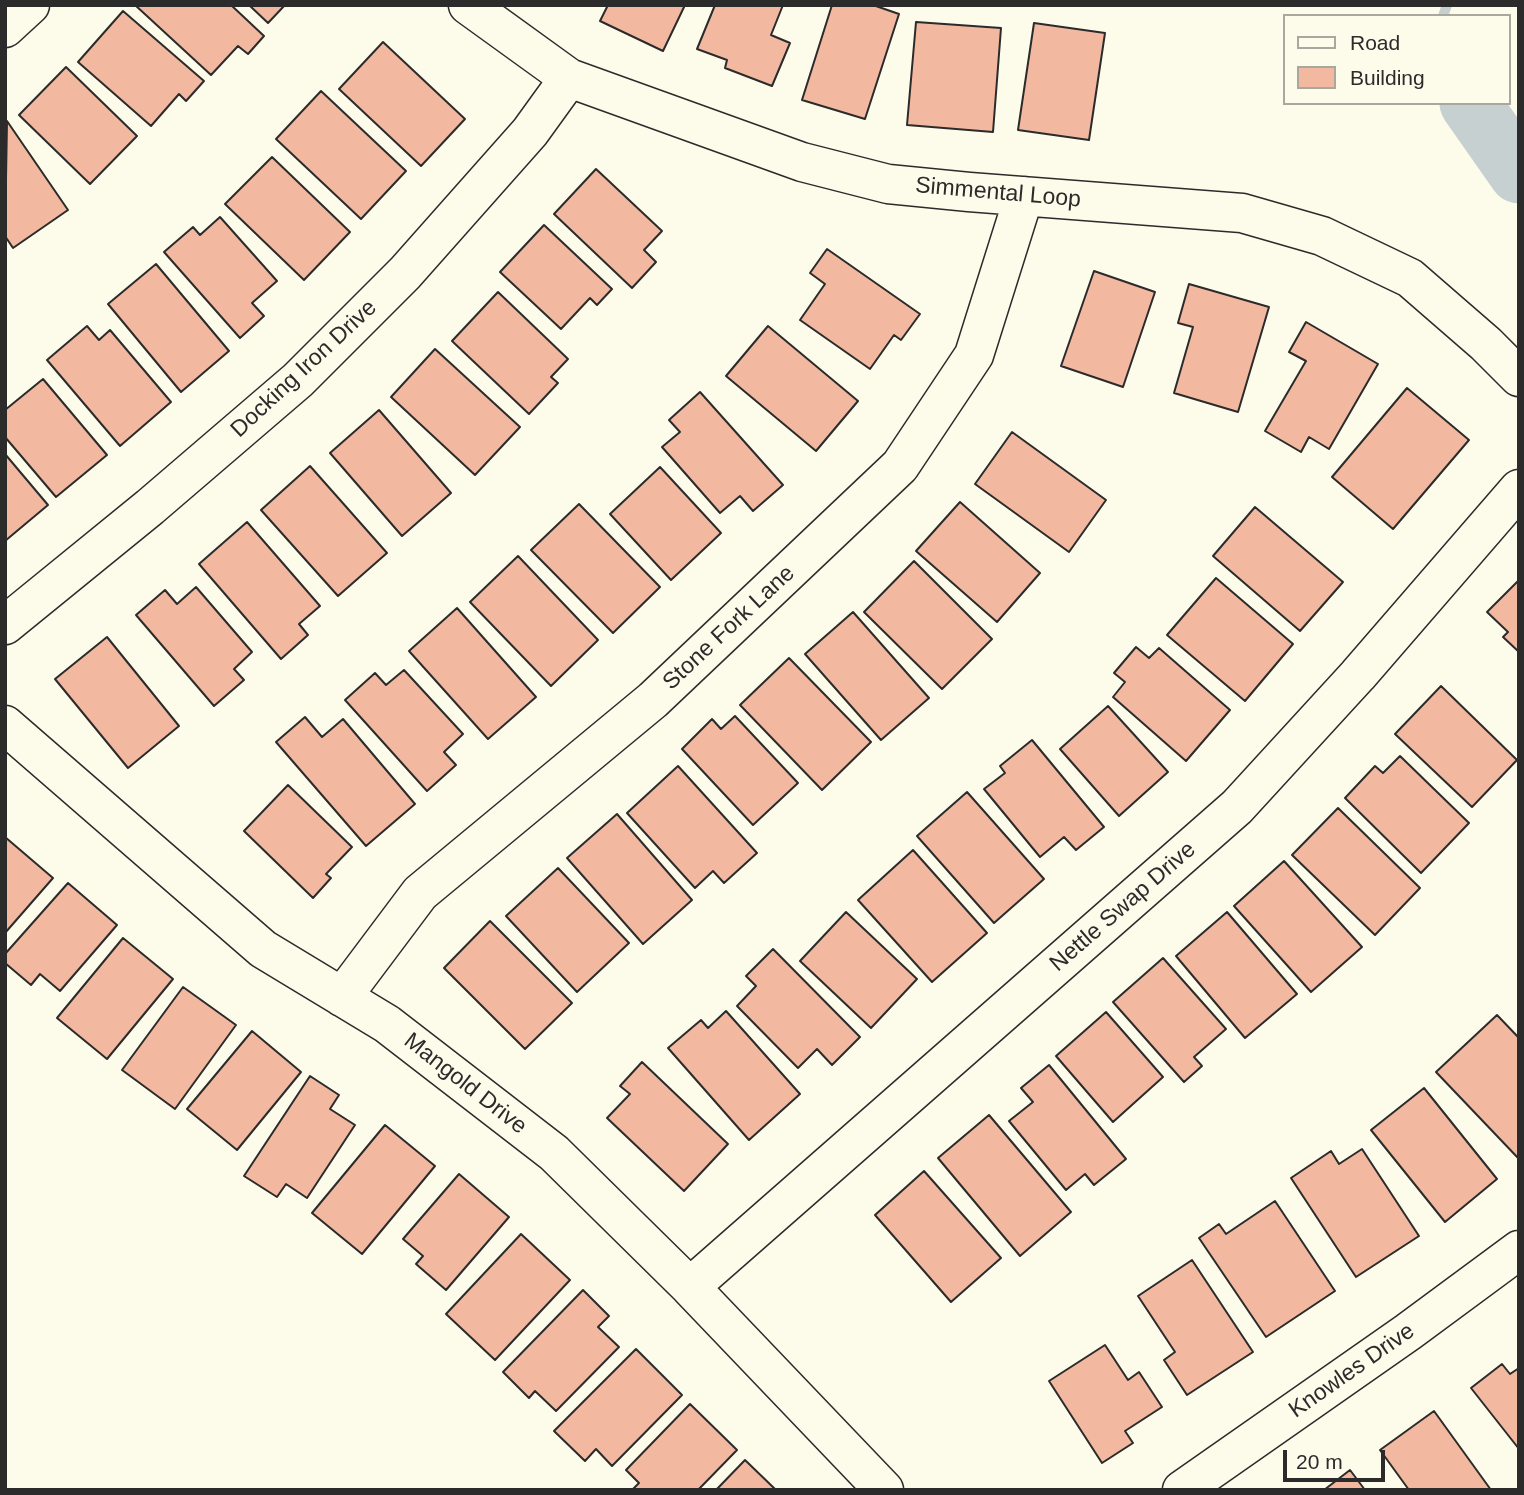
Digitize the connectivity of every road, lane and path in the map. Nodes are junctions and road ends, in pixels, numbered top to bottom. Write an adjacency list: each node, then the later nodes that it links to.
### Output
1 (30, 5): 3 (street)
2 (468, 5): 4 (street, Simmental Loop)
3 (5, 28)
4 (569, 78): 5 (street, Simmental Loop); 8 (street, Docking Iron Drive)
5 (1024, 195): 6 (street, Simmental Loop); 10 (street, Stone Fork Lane)
6 (1519, 377)
7 (1519, 489): 12 (street, Nettle Swap Drive)
8 (5, 625)
9 (5, 725): 10 (street, Mangold Drive)
10 (342, 997): 12 (street, Mangold Drive)
11 (1519, 1250): 14 (street, Knowles Drive)
12 (690, 1287): 13 (street, Mangold Drive)
13 (884, 1490)
14 (1182, 1490)

